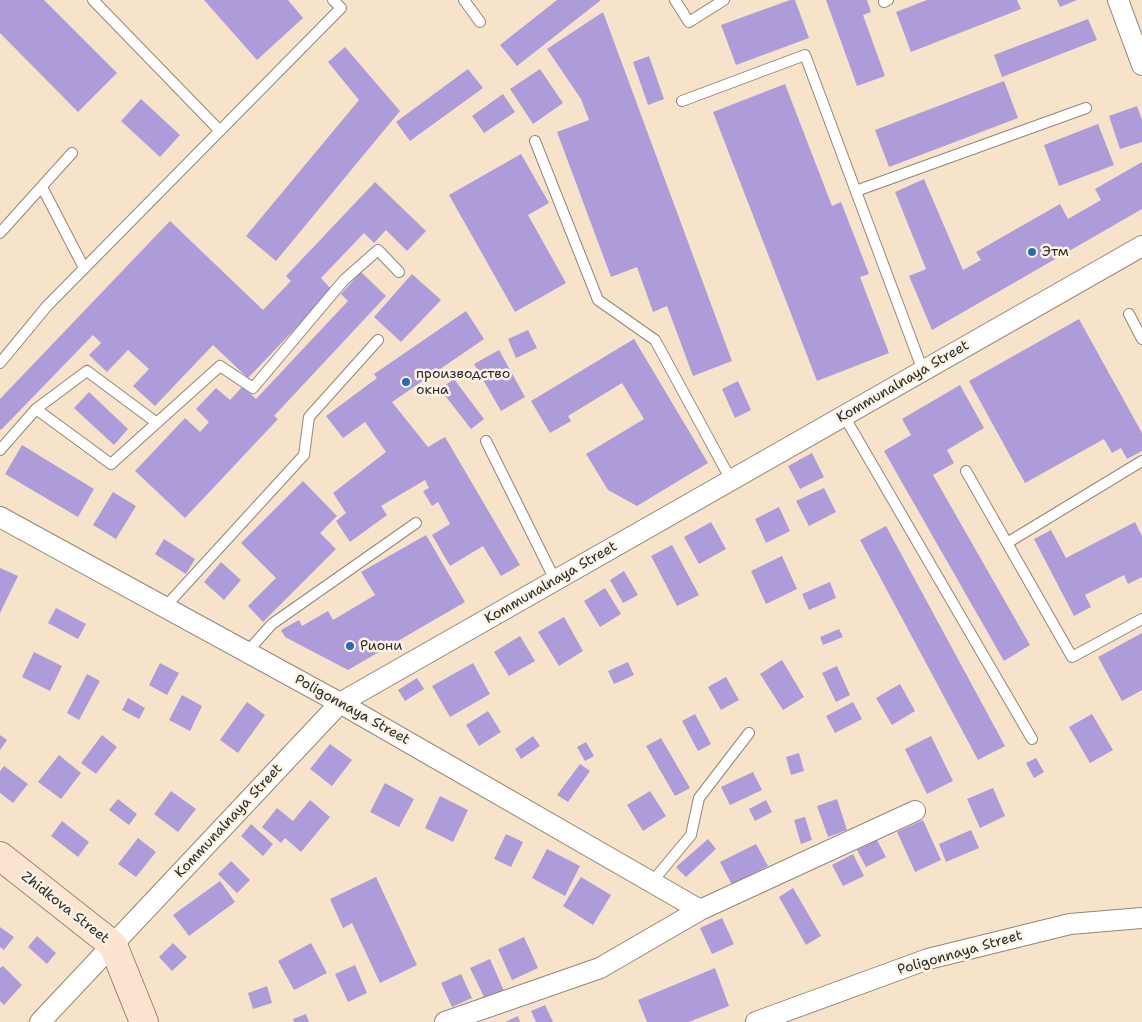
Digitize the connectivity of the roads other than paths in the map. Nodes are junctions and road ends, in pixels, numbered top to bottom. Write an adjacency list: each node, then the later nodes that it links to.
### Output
1 (92, 0): 11 (lane)
2 (333, 0): 11 (lane)
3 (464, 0): 7 (lane)
4 (675, 0): 5 (lane)
5 (724, 0)
6 (1118, 0): 8 (street)
7 (480, 22)
8 (1142, 65)
9 (682, 102): 15 (lane)
10 (1086, 108): 15 (lane)
11 (220, 130): 18 (lane)
12 (535, 141): 32 (lane)
13 (72, 152): 14 (lane)
14 (42, 187): 16 (lane); 18 (lane)
15 (856, 191): 24 (lane)
16 (0, 233)
17 (1142, 246): 24 (street, Kommunalnaya Street)
18 (84, 268): 23 (lane)
19 (399, 272): 27 (lane)
20 (1129, 314): 21 (lane)
21 (1142, 339)
22 (378, 340): 37 (lane)
23 (0, 363)
24 (923, 371): 26 (street, Kommunalnaya Street)
25 (36, 409): 27 (lane); 27 (lane); 29 (lane)
26 (844, 416): 32 (street, Kommunalnaya Street); 42 (lane)
27 (156, 423)
28 (486, 441): 36 (lane)
29 (0, 450)
30 (1142, 461): 35 (lane)
31 (966, 471): 35 (lane)
32 (731, 480): 36 (street, Kommunalnaya Street)
33 (0, 517): 37 (street, Poligonnaya Street)
34 (416, 522): 39 (lane)
35 (1007, 543): 38 (lane)
36 (555, 580): 40 (street, Kommunalnaya Street)
37 (165, 607): 39 (street, Poligonnaya Street)
38 (1142, 619)
39 (247, 652): 40 (street, Poligonnaya Street)
40 (340, 703): 45 (street, Poligonnaya Street); 48 (street, Kommunalnaya Street)
41 (749, 733): 45 (lane)
42 (1032, 739)
43 (915, 811): 46 (street)
44 (0, 856): 48 (main road, Zhidkova Street)
45 (652, 882): 46 (street, Poligonnaya Street)
46 (700, 910): 51 (street)
47 (1142, 918): 52 (street, Poligonnaya Street)
48 (112, 945): 49 (street, Kommunalnaya Street); 50 (main road, Zhidkova Street)
49 (40, 1022)
50 (144, 1022)
51 (445, 1022)
52 (756, 1022)

